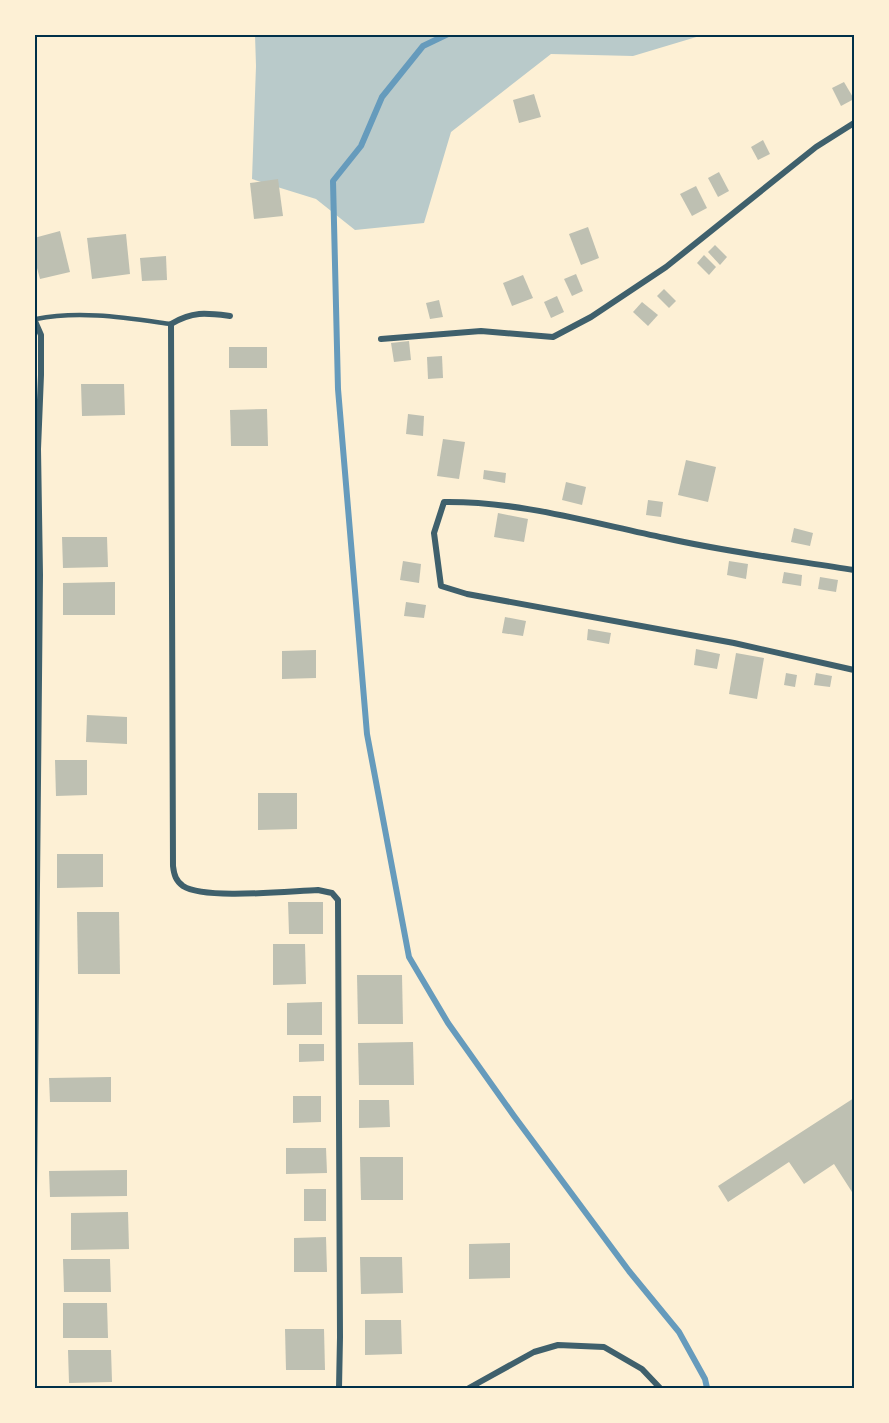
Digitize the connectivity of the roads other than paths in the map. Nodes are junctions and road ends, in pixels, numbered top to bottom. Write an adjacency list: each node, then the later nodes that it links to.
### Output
1 (855, 123): 5 (street)
2 (230, 316): 4 (street)
3 (35, 319): 4 (lane); 8 (street)
4 (171, 324): 9 (street)
5 (381, 339)
6 (855, 570): 7 (street)
7 (855, 669)
8 (34, 1194)
9 (339, 1389)
10 (469, 1389): 11 (street)
11 (660, 1389)

